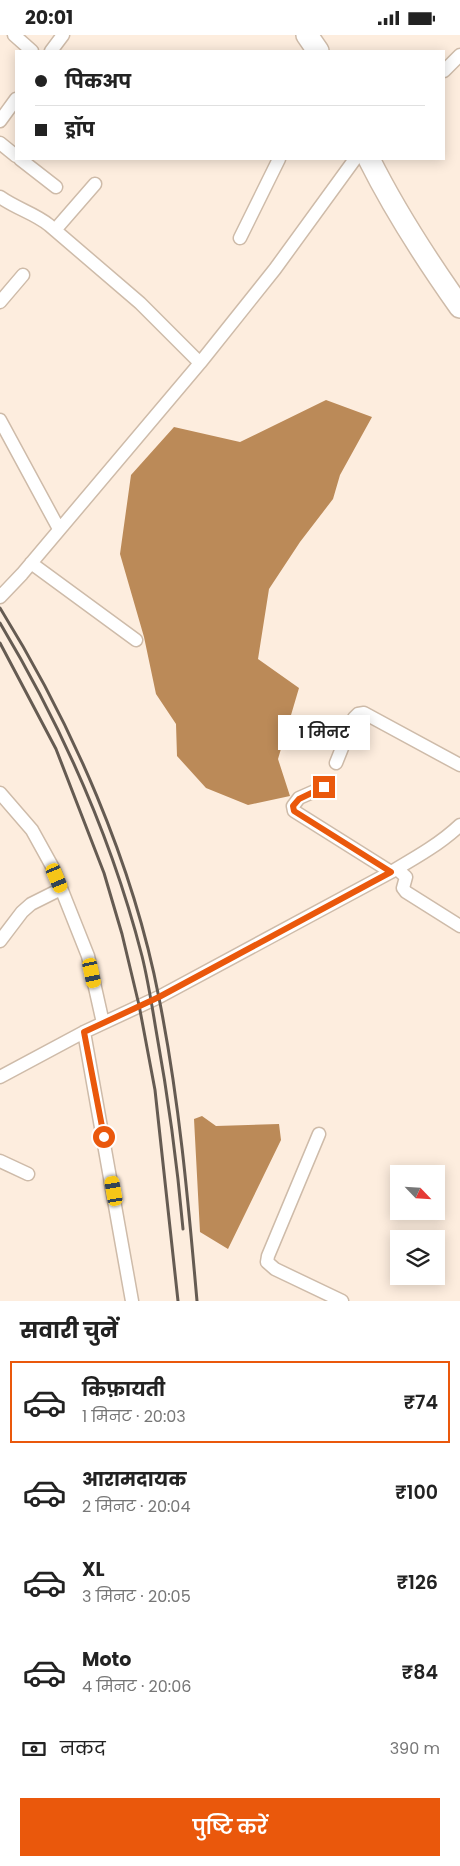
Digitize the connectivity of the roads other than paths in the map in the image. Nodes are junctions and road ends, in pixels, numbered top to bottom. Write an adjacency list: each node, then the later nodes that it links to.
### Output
1 (14, 35): 4 (street)
2 (63, 35): 5 (street)
3 (307, 35): 6 (highway)
4 (31, 50)
5 (52, 50)
6 (317, 50)
7 (460, 55): 8 (street)
8 (445, 70)
9 (15, 100): 10 (street)
10 (0, 121)
11 (0, 143): 12 (street)
12 (15, 155)
13 (21, 160): 18 (street)
14 (279, 160): 21 (street)
15 (354, 160): 25 (street)
16 (370, 160): 24 (highway)
17 (94, 185): 20 (street)
18 (56, 187)
19 (0, 197): 20 (street)
20 (55, 230): 25 (street)
21 (240, 238)
22 (23, 275): 23 (street)
23 (0, 302)
24 (460, 307)
25 (200, 363): 27 (street)
26 (0, 420): 27 (street)
27 (60, 529): 28 (street)
28 (31, 563): 29 (street); 30 (street)
29 (0, 597)
30 (136, 640)
31 (336, 763): 32 (street)
32 (460, 765)
33 (324, 787): 36 (street)
34 (0, 793): 37 (street)
35 (460, 825): 36 (street)
36 (394, 870): 38 (street); 40 (street)
37 (61, 889): 39 (street); 40 (street)
38 (460, 927)
39 (0, 941)
40 (103, 1023): 41 (street)
41 (84, 1032): 42 (street); 46 (street)
42 (2, 1072)
43 (319, 1134): 47 (street)
44 (0, 1161): 45 (street)
45 (28, 1174)
46 (132, 1301)
47 (342, 1301)

